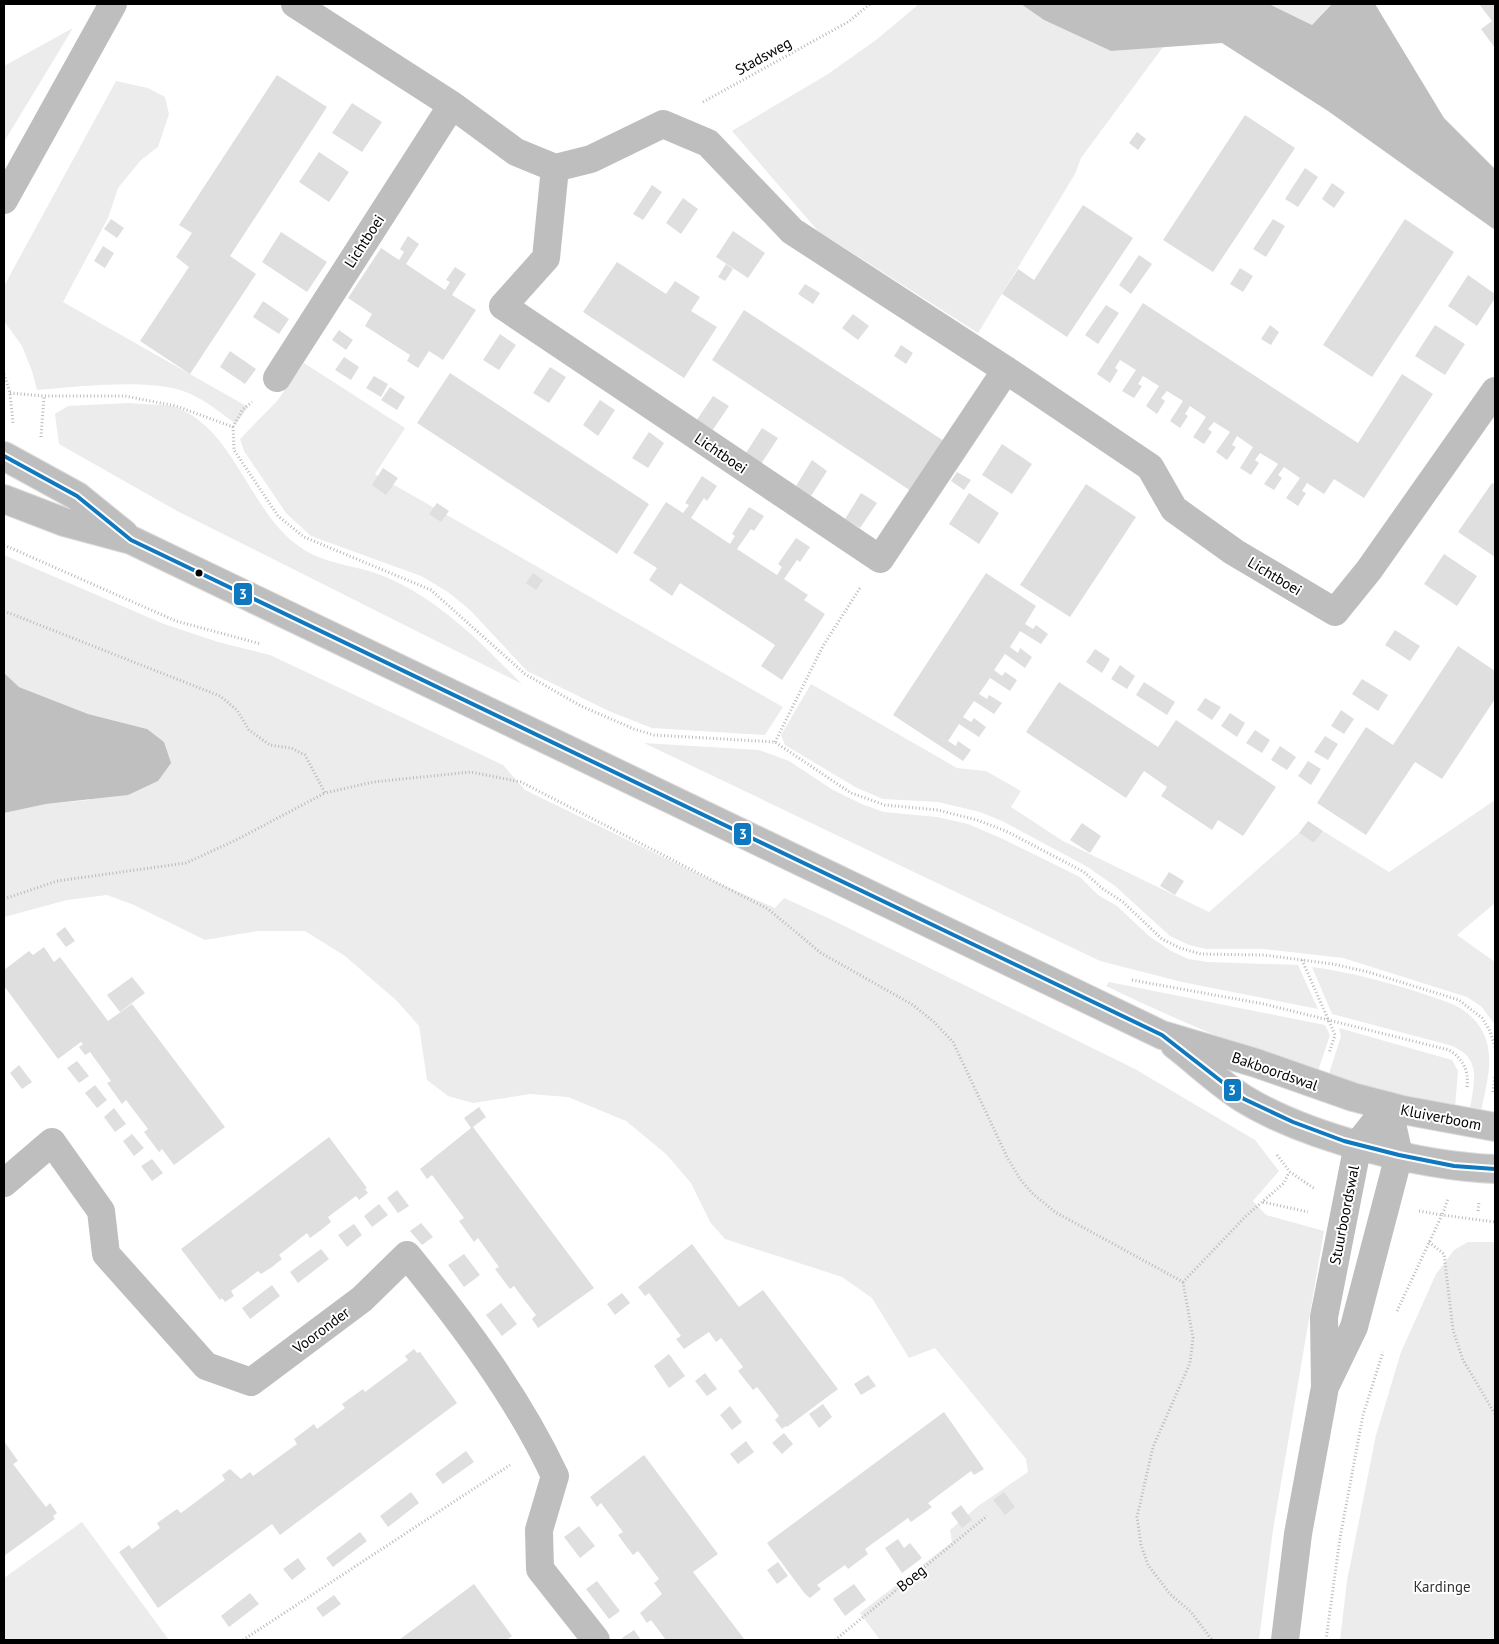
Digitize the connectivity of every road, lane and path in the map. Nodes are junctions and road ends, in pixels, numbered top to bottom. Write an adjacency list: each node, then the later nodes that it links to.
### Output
1 (113, 4): 7 (street)
2 (295, 4): 4 (street)
3 (870, 4): 5 (path, Stadsweg)
4 (452, 105): 6 (street); 10 (street, Lichtboei)
5 (663, 124): 6 (street); 8 (street, Lichtboei)
6 (555, 168): 19 (street, Lichtboei)
7 (6, 203)
8 (1006, 370): 11 (street, Lichtboei); 19 (street)
9 (4, 374): 12 (path)
10 (277, 378)
11 (1495, 391)
12 (10, 393): 13 (path); 14 (path)
13 (44, 396): 15 (path); 21 (path)
14 (13, 424)
15 (40, 443)
16 (4, 456): 18 (street, Bakboordswal)
17 (4, 499): 18 (street, Bakboordswal)
18 (131, 540): 25 (street, Bakboordswal)
19 (880, 559): 21 (path)
20 (4, 611): 22 (path)
21 (775, 742): 24 (path)
22 (325, 793): 23 (path); 39 (path)
23 (4, 899)
24 (1302, 959): 26 (path); 27 (path)
25 (1162, 1035): 28 (street, Bakboordswal); 30 (street, Bakboordswal)
26 (1495, 1047)
27 (1327, 1060)
28 (1388, 1106): 29 (street, Kluiverboom); 30 (street, Stuurboordswal); 31 (street, Stuurboordswal)
29 (1495, 1127)
30 (1358, 1144): 31 (street, Bakboordswal); 36 (street, Stuurboordswal)
31 (1399, 1155): 32 (street); 42 (street, Stuurboordswal)
32 (1495, 1169)
33 (1290, 1172): 35 (path)
34 (4, 1183): 44 (street, Vooronder)
35 (1263, 1202): 36 (path); 39 (path)
36 (1343, 1220): 42 (street, Stuurboordswal)
37 (1495, 1222): 38 (path)
38 (1429, 1242): 40 (path); 43 (path)
39 (1183, 1282): 49 (path)
40 (1395, 1313)
41 (1384, 1350): 51 (path)
42 (1325, 1387): 50 (street, Stuurboordswal)
43 (1495, 1414)
44 (541, 1446): 46 (path); 47 (street, Vooronder)
45 (987, 1516): 48 (path, Boeg)
46 (243, 1640)
47 (596, 1640)
48 (835, 1640)
49 (1212, 1640)
50 (1285, 1640)
51 (1326, 1640)

